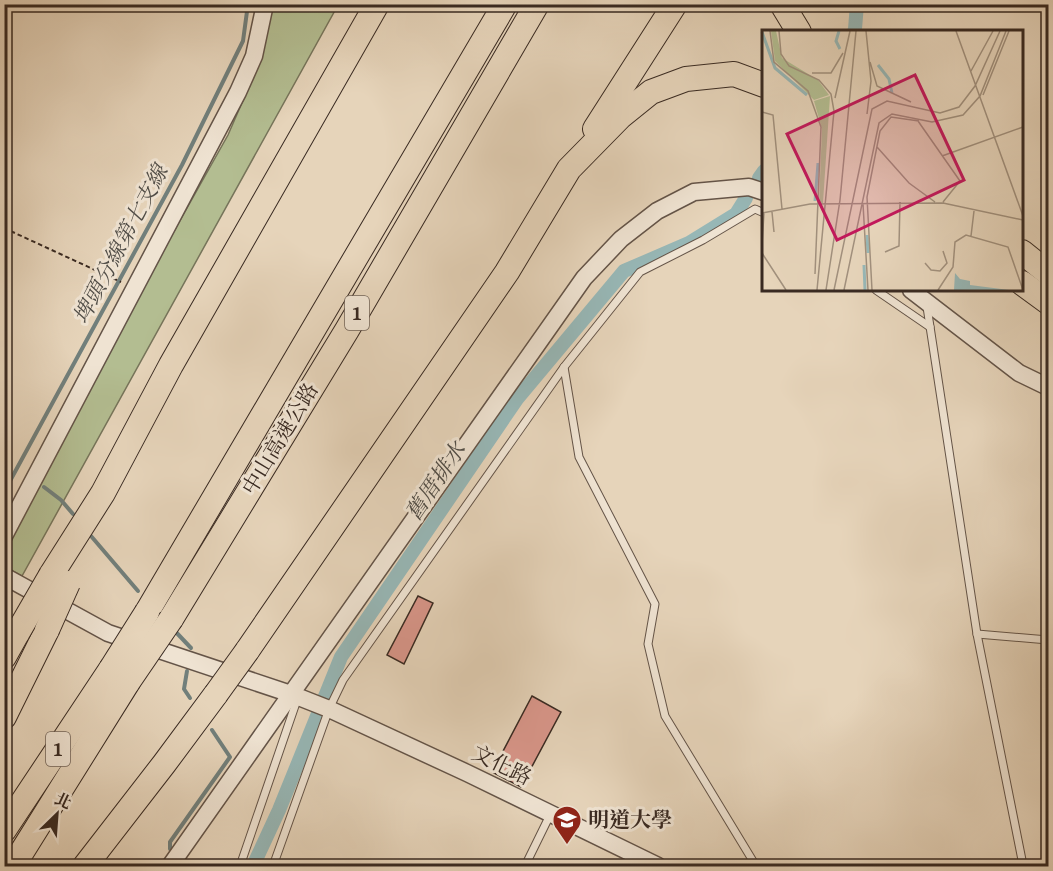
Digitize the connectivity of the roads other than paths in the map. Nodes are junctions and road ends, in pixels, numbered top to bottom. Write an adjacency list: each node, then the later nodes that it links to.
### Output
1 (265, 4): 22 (street)
2 (377, 4): 24 (highway)
3 (505, 4): 28 (highway, 中山高速公路 / 1, bridge)
4 (537, 4): 28 (highway, 中山高速公路 / 1, bridge)
5 (675, 4): 9 (highway)
6 (782, 4): 7 (highway)
7 (798, 30)
8 (762, 84): 9 (highway)
9 (569, 169): 32 (highway, bridge)
10 (762, 191): 29 (street)
11 (762, 212): 20 (lane)
12 (1023, 253): 13 (highway)
13 (1048, 273)
14 (1023, 284): 18 (highway)
15 (877, 291): 19 (lane)
16 (912, 291): 17 (street)
17 (926, 300): 19 (lane); 21 (street)
18 (1048, 302)
19 (930, 327): 25 (lane)
20 (564, 367): 30 (lane); 43 (lane)
21 (1048, 387)
22 (4, 536)
23 (4, 576): 29 (street)
24 (59, 579): 27 (highway, bridge); 31 (highway, bridge)
25 (977, 633): 26 (lane); 44 (lane)
26 (1048, 640)
27 (4, 657)
28 (120, 675): 34 (highway, 中山高速公路 / 1); 35 (highway, 中山高速公路 / 1)
29 (297, 697): 30 (street, 文化路); 38 (street); 39 (lane)
30 (327, 708): 33 (street, 文化路); 40 (lane)
31 (4, 717)
32 (164, 764): 36 (highway); 37 (highway)
33 (550, 814): 41 (lane); 42 (street, 文化路)
34 (4, 830)
35 (13, 867)
36 (85, 867)
37 (97, 867)
38 (170, 867)
39 (240, 867)
40 (273, 867)
41 (525, 867)
42 (658, 867)
43 (756, 867)
44 (1019, 867)

